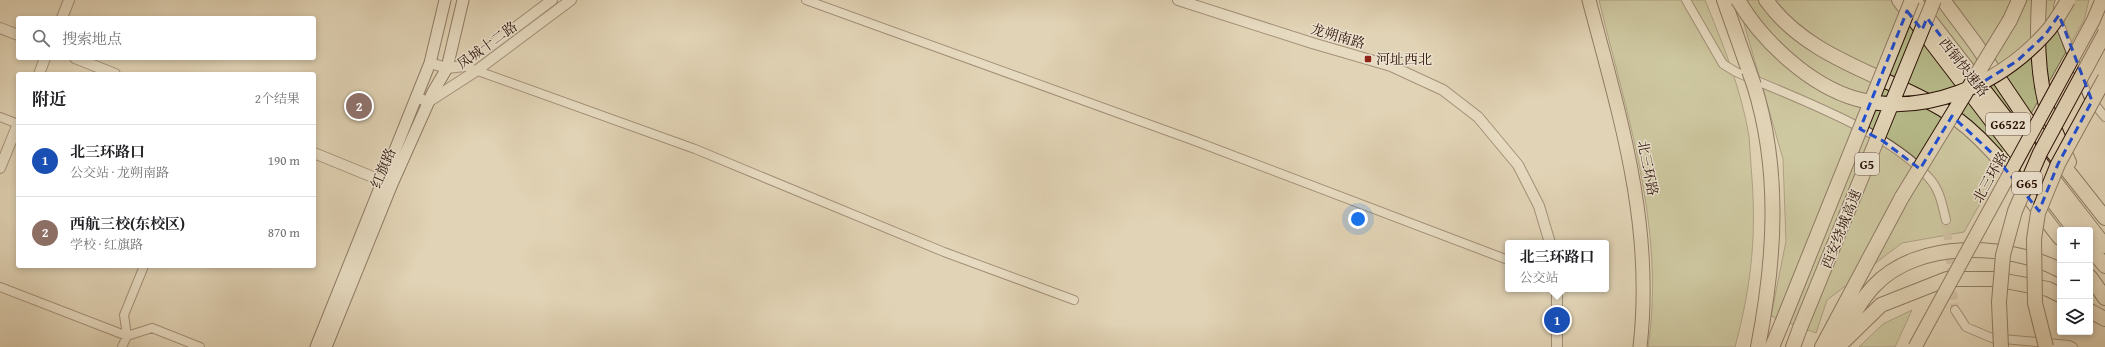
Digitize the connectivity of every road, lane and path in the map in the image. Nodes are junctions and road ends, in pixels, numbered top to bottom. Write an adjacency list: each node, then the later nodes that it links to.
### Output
1 (69, 0): 22 (street)
2 (445, 0): 28 (main road, 红旗路)
3 (463, 0): 30 (main road, 红旗路)
4 (552, 0): 29 (street, 凤城十二路)
5 (571, 0): 31 (street, 凤城十二路)
6 (806, 0): 52 (street)
7 (1178, 0): 49 (street, 龙朔南路)
8 (1589, 0): 73 (highway, 北三环路)
9 (1686, 0): 46 (street)
10 (1724, 0): 74 (highway, bridge)
11 (1738, 0): 20 (highway, bridge)
12 (1766, 0): 48 (highway)
13 (1899, 0): 47 (highway, 西铜快速路 / G6522)
14 (1913, 0): 50 (highway, 西铜快速路 / G6522); 75 (highway, 西安绕城高速 / G5, bridge)
15 (1934, 0): 76 (highway, 西安绕城高速 / G5, bridge)
16 (1943, 0): 44 (highway)
17 (2019, 0): 77 (highway, bridge)
18 (2039, 0): 44 (highway)
19 (2060, 0): 38 (street)
20 (2068, 0)
21 (2102, 0): 80 (highway, 北三环路, bridge)
22 (63, 16)
23 (0, 28): 25 (street)
24 (2105, 33): 81 (highway, G65, bridge)
25 (16, 34)
26 (44, 60): 32 (street)
27 (80, 60): 33 (street)
28 (430, 63): 30 (street, 凤城十二路); 35 (main road, 红旗路)
29 (464, 66): 30 (street, 凤城十二路); 31 (street)
30 (447, 68): 36 (main road, 红旗路)
31 (476, 71): 36 (street, 凤城十二路); 62 (street)
32 (40, 72)
33 (110, 72)
34 (2105, 78): 82 (highway, G65, bridge)
35 (416, 97): 36 (street); 43 (main road, 红旗路)
36 (428, 102): 43 (main road, 红旗路)
37 (0, 117): 39 (street)
38 (2105, 117)
39 (16, 123)
40 (16, 129): 42 (street)
41 (316, 154): 43 (street)
42 (0, 168)
43 (387, 182): 70 (main road, 红旗路); 71 (main road, 红旗路)
44 (2080, 188): 45 (highway)
45 (2105, 218)
46 (1946, 220)
47 (2073, 227)
48 (2057, 234)
49 (1549, 240)
50 (2105, 246)
51 (2093, 252): 53 (highway)
52 (1505, 259)
53 (2105, 266)
54 (143, 268): 67 (street)
55 (2057, 269): 78 (highway)
56 (2093, 281): 61 (highway)
57 (0, 287): 67 (street)
58 (1557, 292): 72 (street)
59 (2057, 294): 79 (highway)
60 (2093, 297): 64 (highway)
61 (2105, 298)
62 (1074, 300)
63 (1955, 310): 83 (street)
64 (2105, 310)
65 (2093, 313): 66 (highway)
66 (2105, 319)
67 (127, 336): 68 (street); 69 (street)
68 (122, 347)
69 (200, 347)
70 (316, 347)
71 (326, 347)
72 (1557, 347)
73 (1640, 347)
74 (1758, 347)
75 (1772, 347)
76 (1793, 347)
77 (1822, 347)
78 (1835, 347)
79 (1839, 347)
80 (1915, 347)
81 (2001, 347)
82 (2046, 347)
83 (2073, 347)

